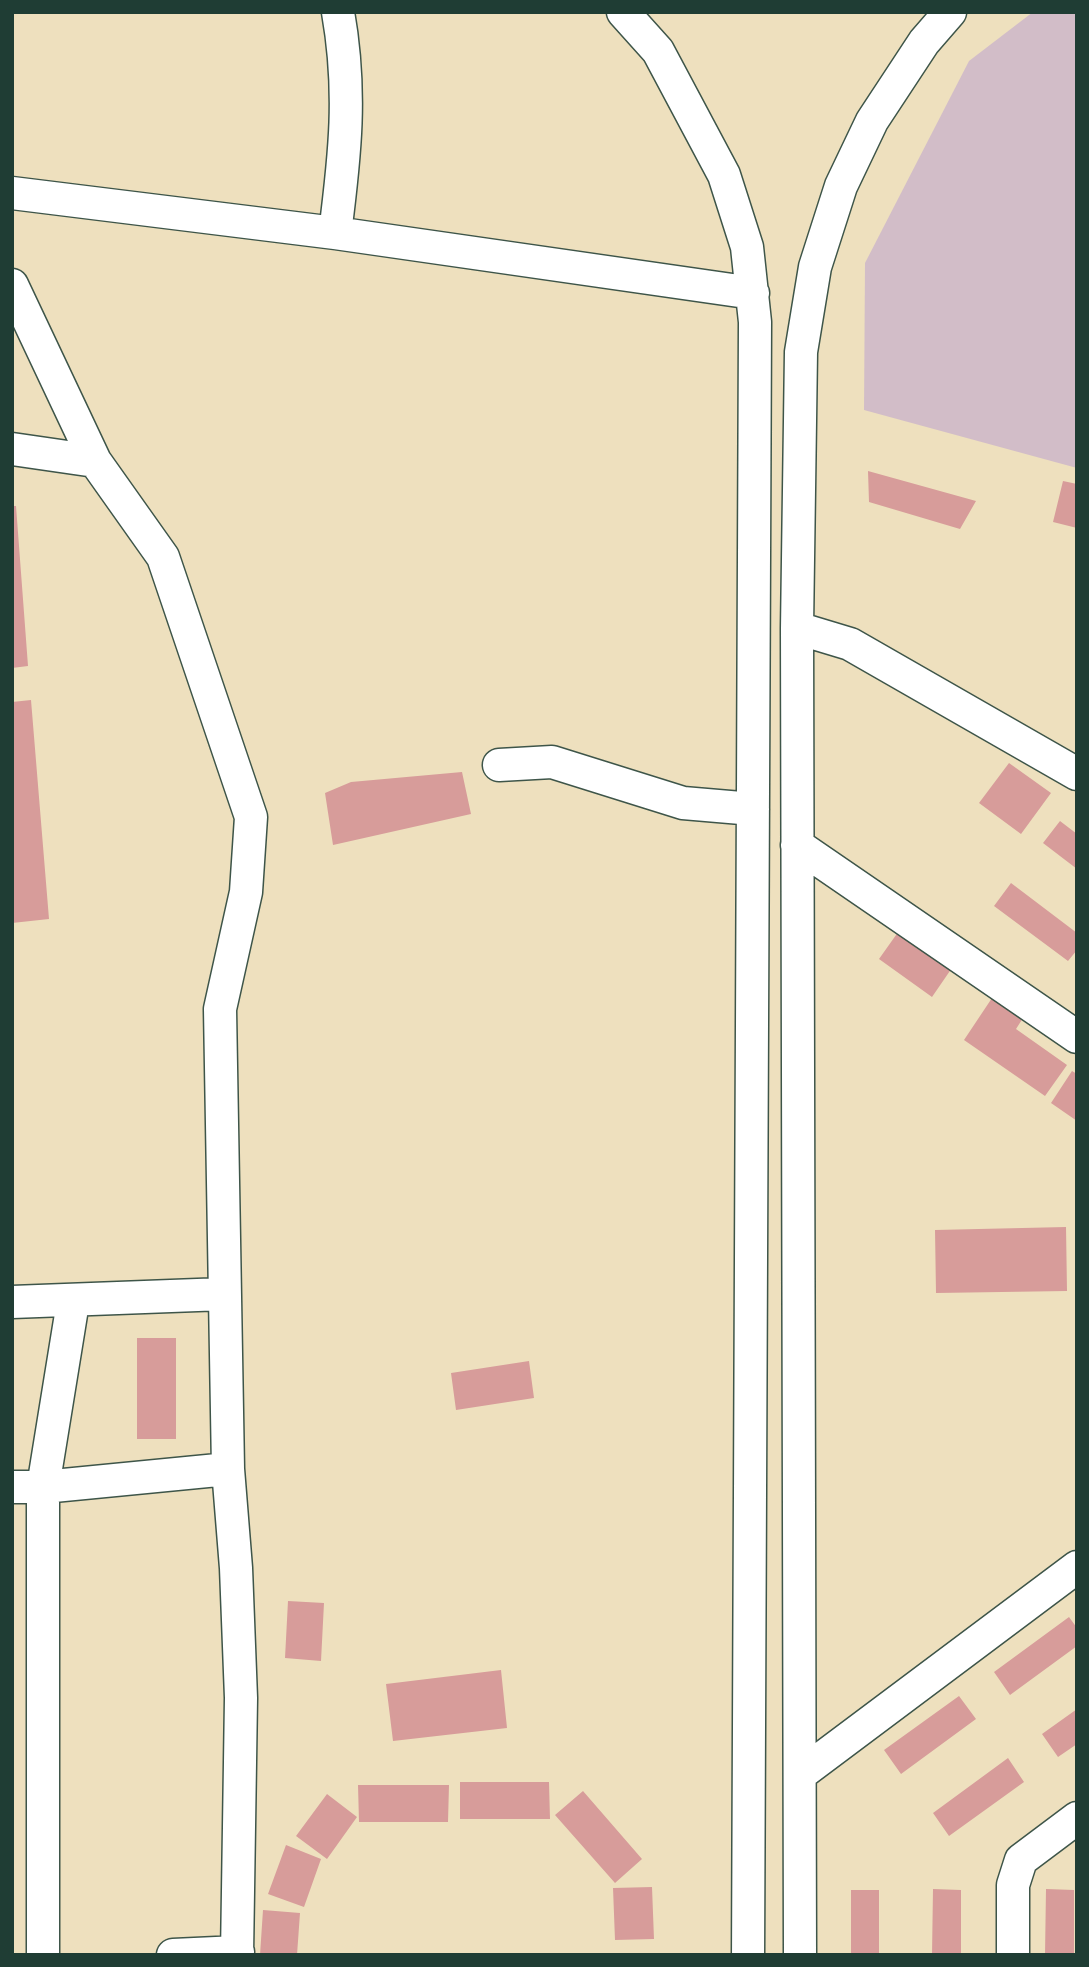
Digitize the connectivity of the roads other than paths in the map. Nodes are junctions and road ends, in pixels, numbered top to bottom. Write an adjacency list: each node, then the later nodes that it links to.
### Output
1 (338, 12): 5 (street)
2 (623, 12): 7 (street)
3 (950, 12): 10 (street)
4 (12, 193): 5 (street)
5 (335, 233): 7 (street)
6 (12, 285): 9 (street)
7 (753, 293): 13 (street)
8 (12, 449): 9 (street)
9 (95, 461): 16 (street)
10 (797, 628): 12 (street); 14 (street)
11 (499, 765): 13 (street)
12 (1077, 774)
13 (753, 809): 27 (street)
14 (797, 845): 15 (street); 22 (street)
15 (1077, 1037)
16 (224, 1294): 18 (street); 19 (street)
17 (12, 1302): 18 (street)
18 (73, 1302): 20 (street)
19 (228, 1469): 20 (street); 24 (street)
20 (28, 1487): 25 (street)
21 (1077, 1567): 22 (street)
22 (802, 1773): 28 (street)
23 (1077, 1818): 29 (street)
24 (238, 1953): 26 (street)
25 (43, 1955)
26 (173, 1955)
27 (748, 1955)
28 (800, 1955)
29 (1013, 1955)

